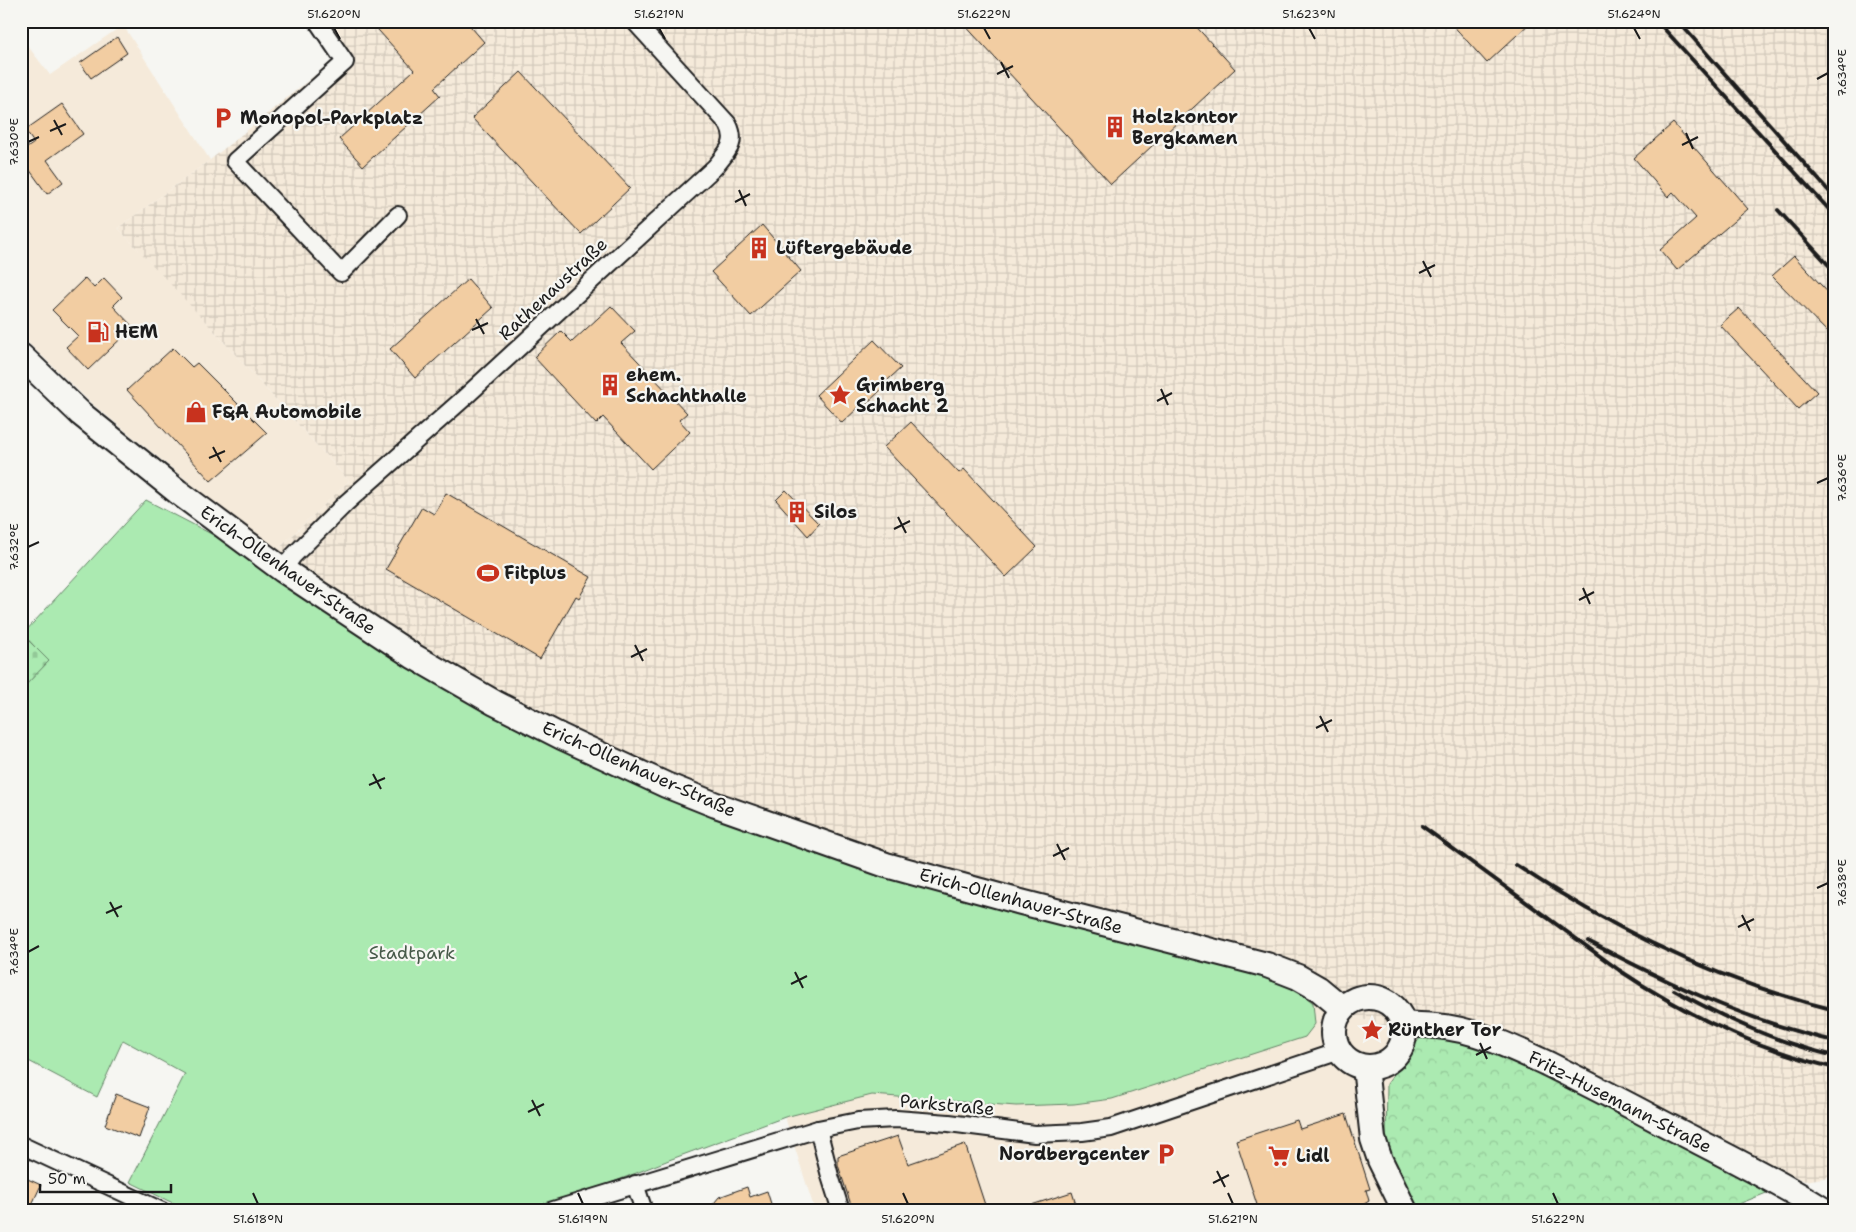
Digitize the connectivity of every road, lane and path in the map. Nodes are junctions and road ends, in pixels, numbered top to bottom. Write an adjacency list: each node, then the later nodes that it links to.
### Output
1 (317, 21): 3 (street)
2 (634, 21): 5 (street, Rathenaustraße)
3 (398, 215)
4 (21, 356): 5 (street, Erich-Ollenhauer-Straße)
5 (283, 570): 6 (street, Erich-Ollenhauer-Straße)
6 (1342, 1008): 7 (street); 8 (street)
7 (1404, 1025): 9 (street); 18 (street, Fritz-Husemann-Straße)
8 (1340, 1051): 9 (street); 10 (street, Parkstraße)
9 (1365, 1067): 17 (street)
10 (818, 1129): 12 (street, Parkstraße); 16 (street)
11 (21, 1145): 13 (street)
12 (635, 1184): 14 (street, Parkstraße); 15 (street)
13 (162, 1211)
14 (550, 1211)
15 (644, 1211)
16 (841, 1211)
17 (1405, 1211)
18 (1825, 1211)

